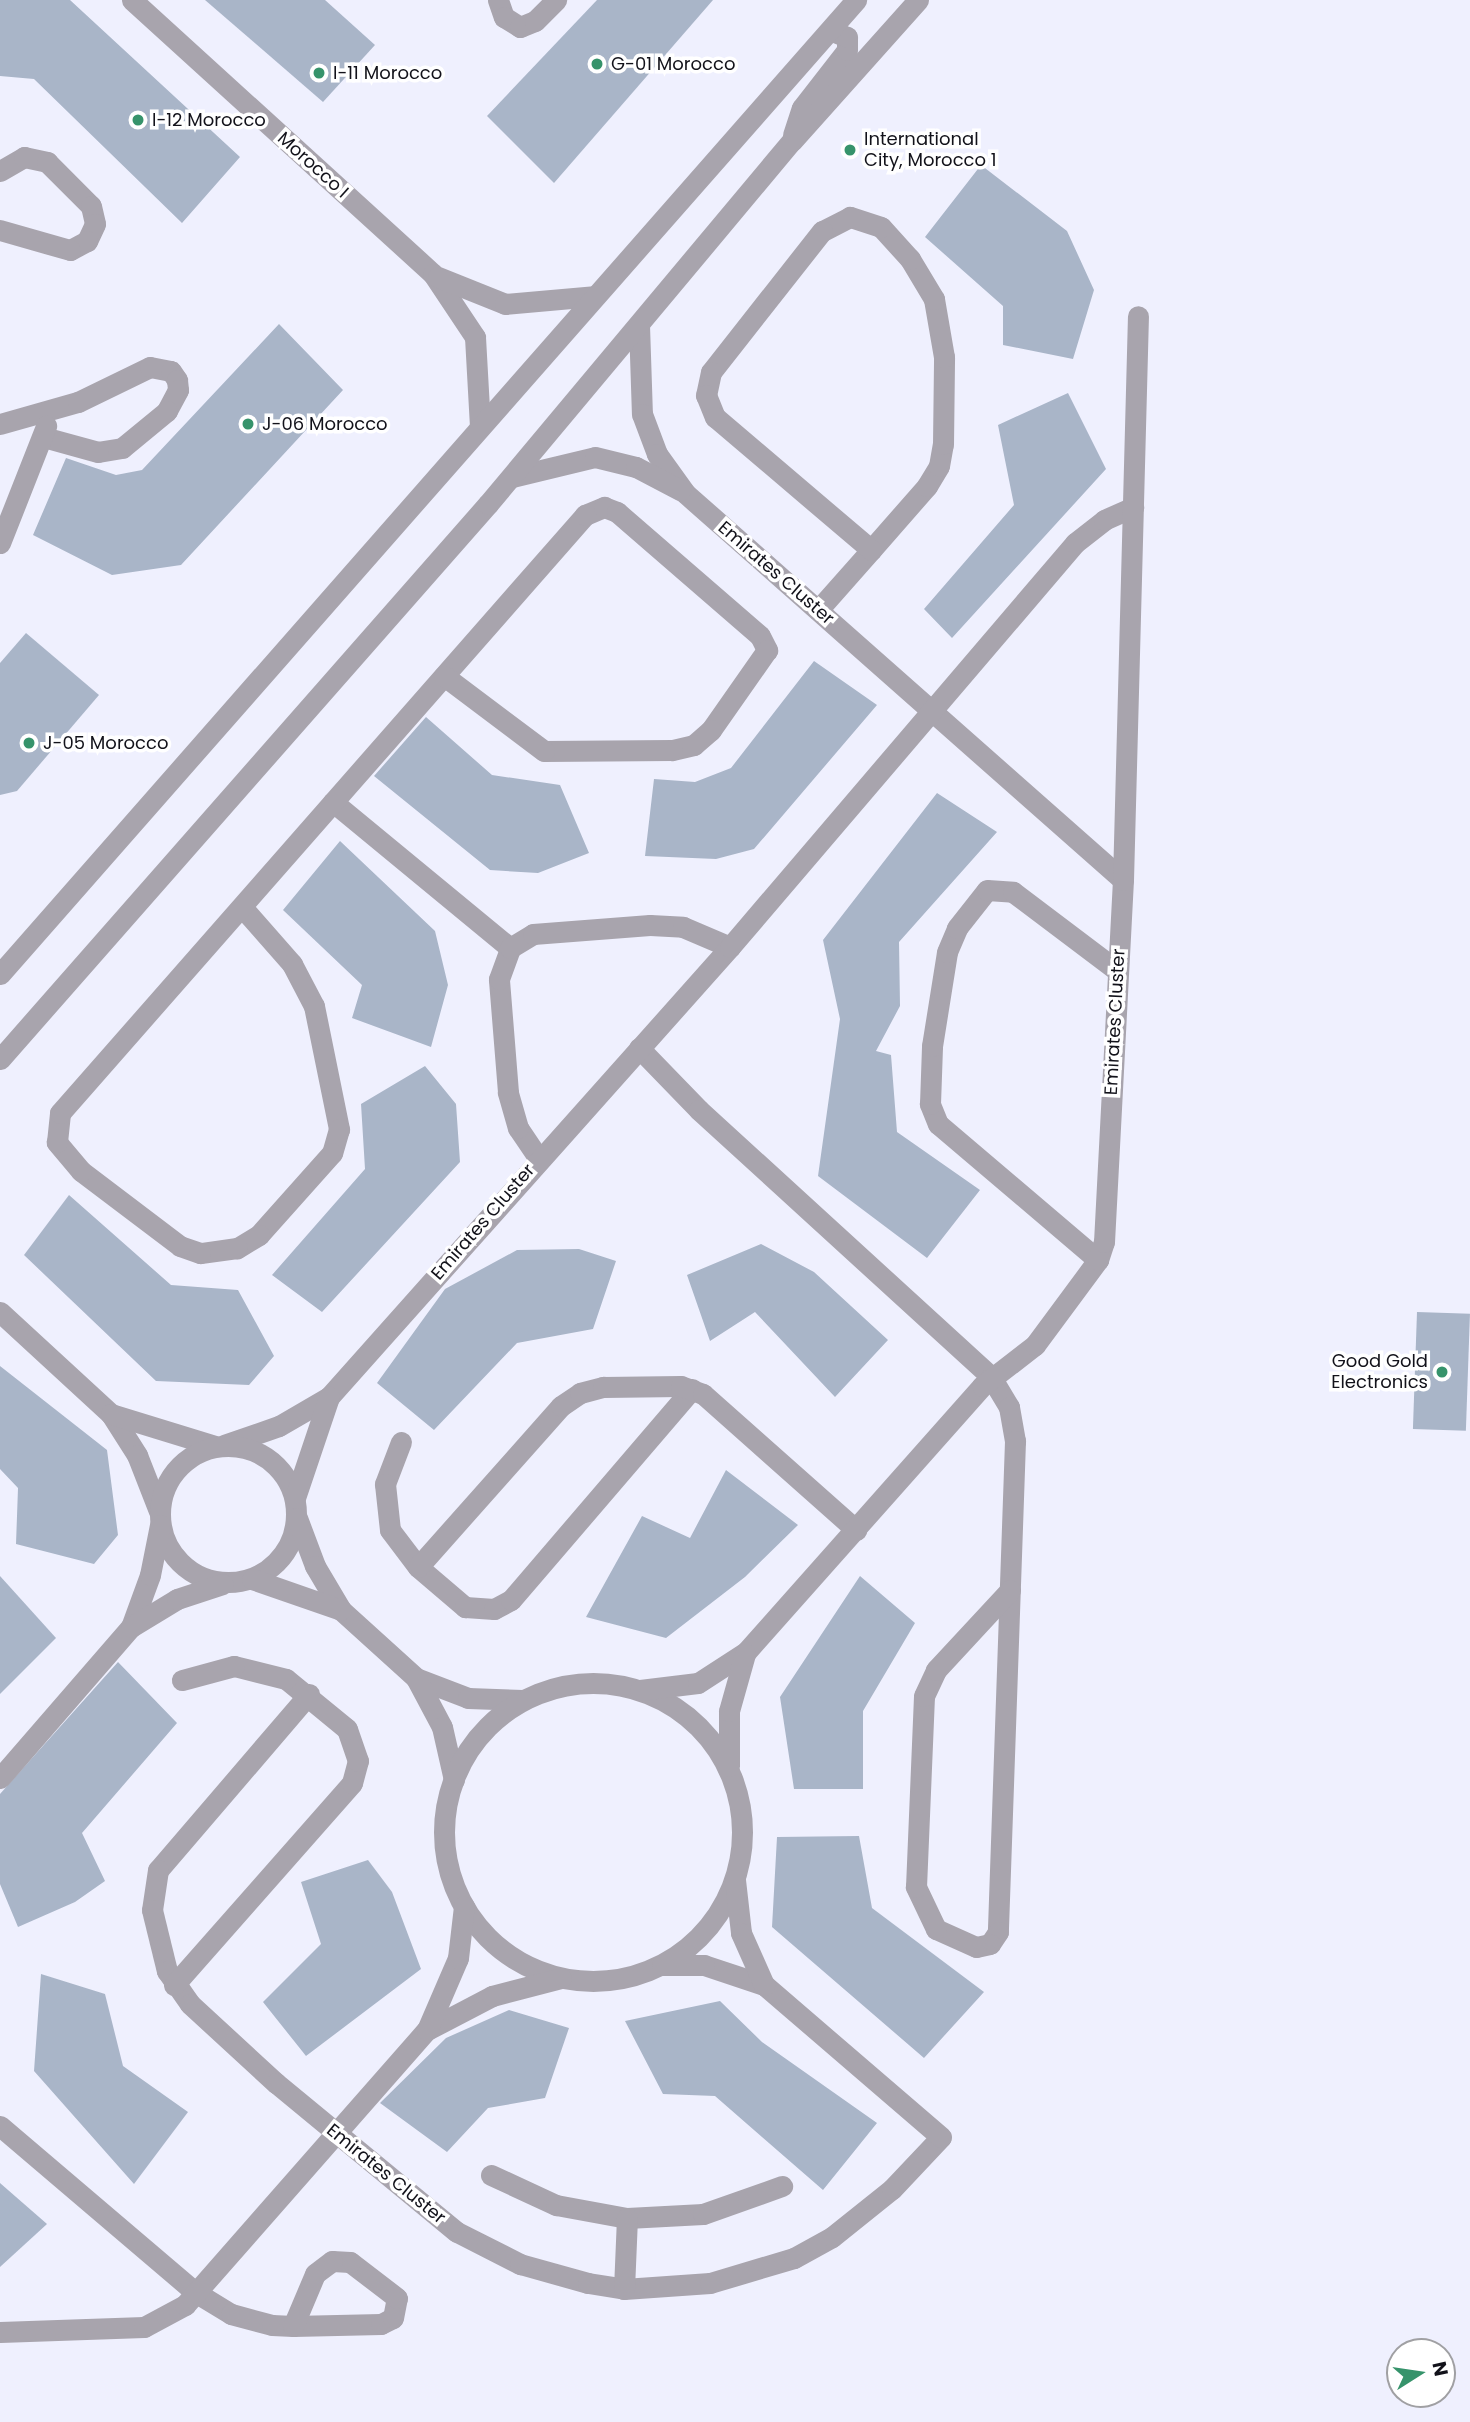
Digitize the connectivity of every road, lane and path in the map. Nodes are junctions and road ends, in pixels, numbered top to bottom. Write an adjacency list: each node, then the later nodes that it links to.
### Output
1 (132, 0): 10 (street, Morocco I)
2 (498, 0): 3 (street)
3 (556, 0)
4 (856, 0): 6 (street)
5 (918, 0): 7 (street)
6 (830, 30): 7 (street); 11 (street)
7 (792, 141): 13 (street)
8 (0, 171): 9 (street)
9 (0, 230)
10 (433, 274): 11 (street, Morocco I); 16 (street, Morocco I)
11 (594, 296): 16 (street)
12 (1138, 316): 20 (street)
13 (639, 325): 18 (street); 19 (street, Emirates Cluster)
14 (52, 411): 15 (street); 17 (street); 17 (street)
15 (0, 424)
16 (480, 427): 31 (street)
17 (43, 437): 21 (street)
18 (512, 477): 19 (street, Emirates Cluster); 34 (street)
19 (685, 493): 23 (street, Emirates Cluster)
20 (1133, 507): 25 (street, Emirates Cluster); 27 (street)
21 (0, 543)
22 (871, 550): 22 (street); 23 (street)
23 (818, 610): 25 (street, Emirates Cluster)
24 (444, 676): 24 (street); 26 (street)
25 (930, 710): 27 (street, Emirates Cluster); 29 (street, Emirates Cluster)
26 (333, 802): 28 (street); 30 (street)
27 (1123, 880): 32 (street, Emirates Cluster)
28 (242, 907): 28 (street)
29 (730, 947): 30 (street); 33 (street, Emirates Cluster)
30 (510, 948): 35 (street)
31 (2, 970)
32 (1118, 971): 36 (street, Emirates Cluster); 36 (street)
33 (639, 1048): 35 (street, Emirates Cluster); 38 (street)
34 (0, 1059)
35 (539, 1159): 40 (street, Emirates Cluster)
36 (1098, 1261): 38 (street, Emirates Cluster)
37 (0, 1312): 41 (street)
38 (992, 1377): 46 (street, Emirates Cluster); 50 (street)
39 (692, 1389): 46 (street); 47 (street); 47 (street)
40 (329, 1397): 43 (street, Emirates Cluster); 44 (street, Emirates Cluster)
41 (111, 1413): 43 (street); 45 (street)
42 (401, 1442): 47 (street)
43 (220, 1446): 44 (street); 45 (street)
44 (295, 1508): 48 (street); 51 (street)
45 (160, 1517): 49 (street); 52 (street)
46 (856, 1530): 53 (street, Emirates Cluster)
47 (418, 1567)
48 (251, 1578): 49 (street); 51 (street)
49 (229, 1583): 52 (street)
50 (1010, 1590): 50 (street)
51 (341, 1610): 54 (street)
52 (131, 1627): 60 (street)
53 (746, 1652): 56 (street, Emirates Cluster); 59 (street, Emirates Cluster)
54 (416, 1678): 58 (street); 61 (street)
55 (182, 1680): 57 (street)
56 (640, 1690): 58 (street, Emirates Cluster); 59 (street, Emirates Cluster)
57 (309, 1694): 67 (street); 67 (street)
58 (524, 1699): 61 (street, Emirates Cluster)
59 (730, 1773): 62 (street, Emirates Cluster)
60 (0, 1779)
61 (454, 1780): 63 (street, Emirates Cluster)
62 (735, 1878): 64 (street, Emirates Cluster); 66 (street)
63 (464, 1906): 65 (street, Emirates Cluster); 68 (street)
64 (662, 1965): 65 (street, Emirates Cluster); 66 (street)
65 (562, 1978): 68 (street)
66 (764, 1984): 74 (street, Emirates Cluster)
67 (174, 1985): 70 (street, Emirates Cluster)
68 (427, 2030): 70 (street)
69 (0, 2126): 75 (street)
70 (335, 2133): 74 (street, Emirates Cluster); 75 (street)
71 (491, 2175): 73 (street)
72 (782, 2186): 73 (street)
73 (627, 2218): 74 (street)
74 (624, 2289)
75 (195, 2292): 76 (street); 77 (street)
76 (293, 2326): 76 (street)
77 (0, 2332)

